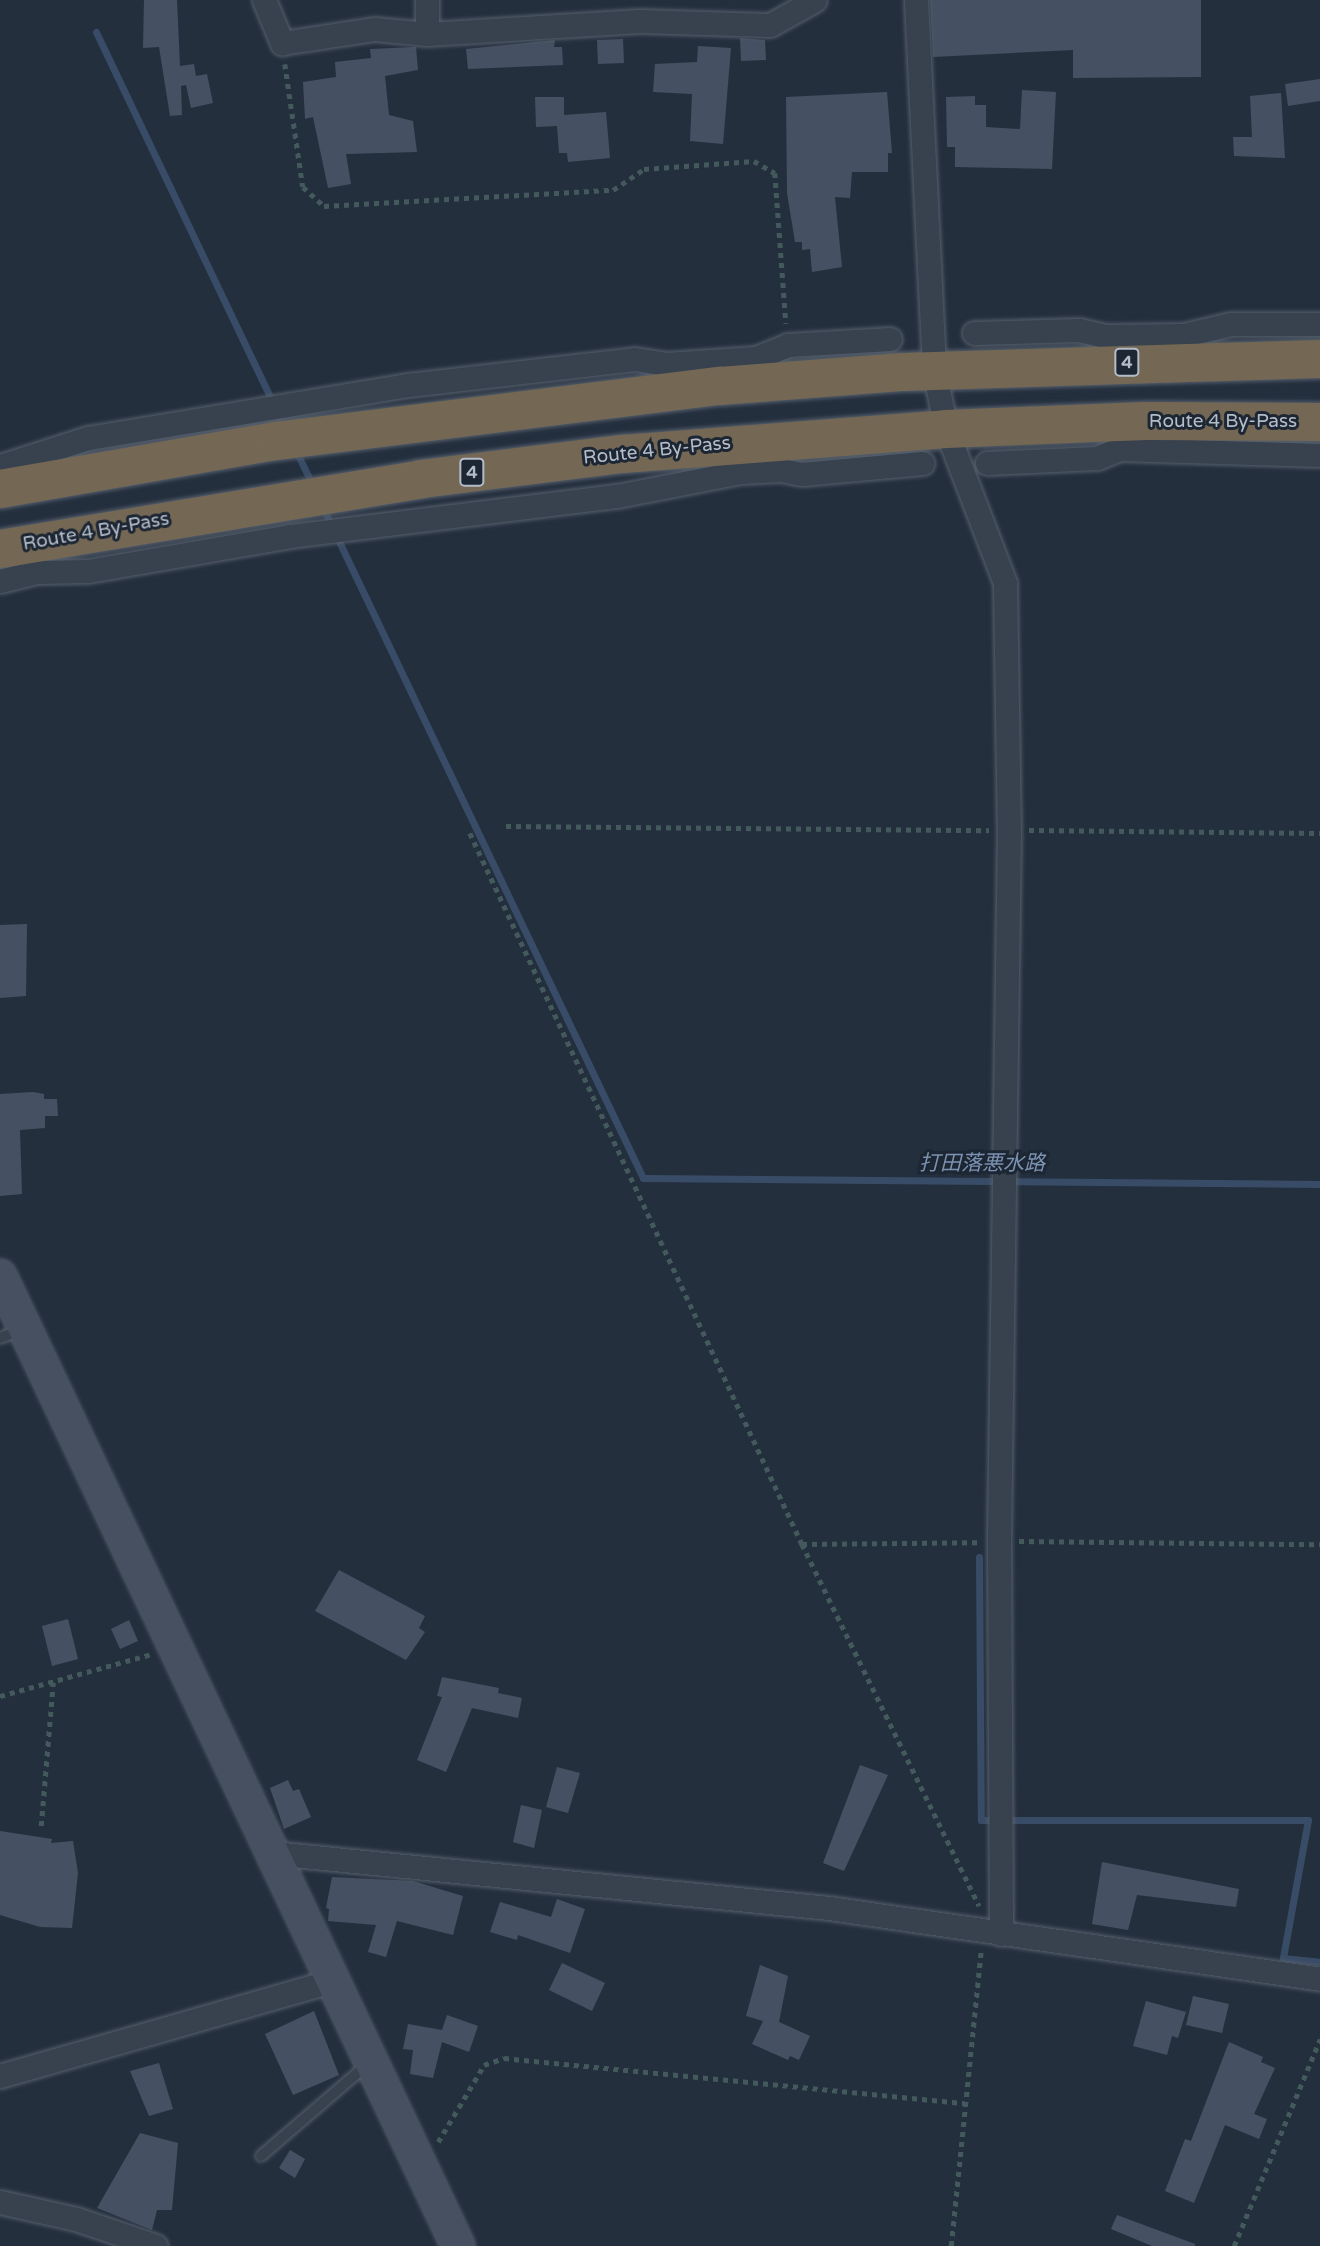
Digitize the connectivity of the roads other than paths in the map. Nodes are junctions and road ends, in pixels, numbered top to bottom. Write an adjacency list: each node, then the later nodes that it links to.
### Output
1 (264, 0): 5 (street)
2 (427, 0): 5 (street)
3 (815, 0): 5 (street)
4 (916, 0): 11 (street)
5 (427, 34)
6 (1320, 324): 9 (street)
7 (974, 333): 9 (street)
8 (890, 339): 12 (street)
9 (1144, 349): 10 (highway, 4); 11 (highway, 4)
10 (1320, 359)
11 (934, 370): 12 (highway, 4); 14 (street)
12 (718, 373): 20 (street); 21 (highway, 4)
13 (1320, 422): 15 (highway, Route 4 By-Pass / 4)
14 (946, 429): 15 (highway, Route 4 By-Pass / 4); 17 (highway, Route 4 By-Pass / 4); 26 (street)
15 (1149, 435): 16 (street); 19 (street)
16 (1320, 455)
17 (739, 457): 18 (street); 22 (highway, Route 4 By-Pass / 4)
18 (923, 463)
19 (987, 463)
20 (0, 466)
21 (0, 489)
22 (2, 564)
23 (0, 1276): 24 (street)
24 (13, 1333): 25 (street)
25 (273, 1853): 26 (street); 28 (street)
26 (992, 1933): 27 (street)
27 (1320, 1979)
28 (331, 1981): 29 (street); 30 (street)
29 (370, 2062): 31 (lane); 34 (street)
30 (0, 2076)
31 (261, 2156)
32 (0, 2202): 33 (street)
33 (156, 2246)
34 (457, 2246)

